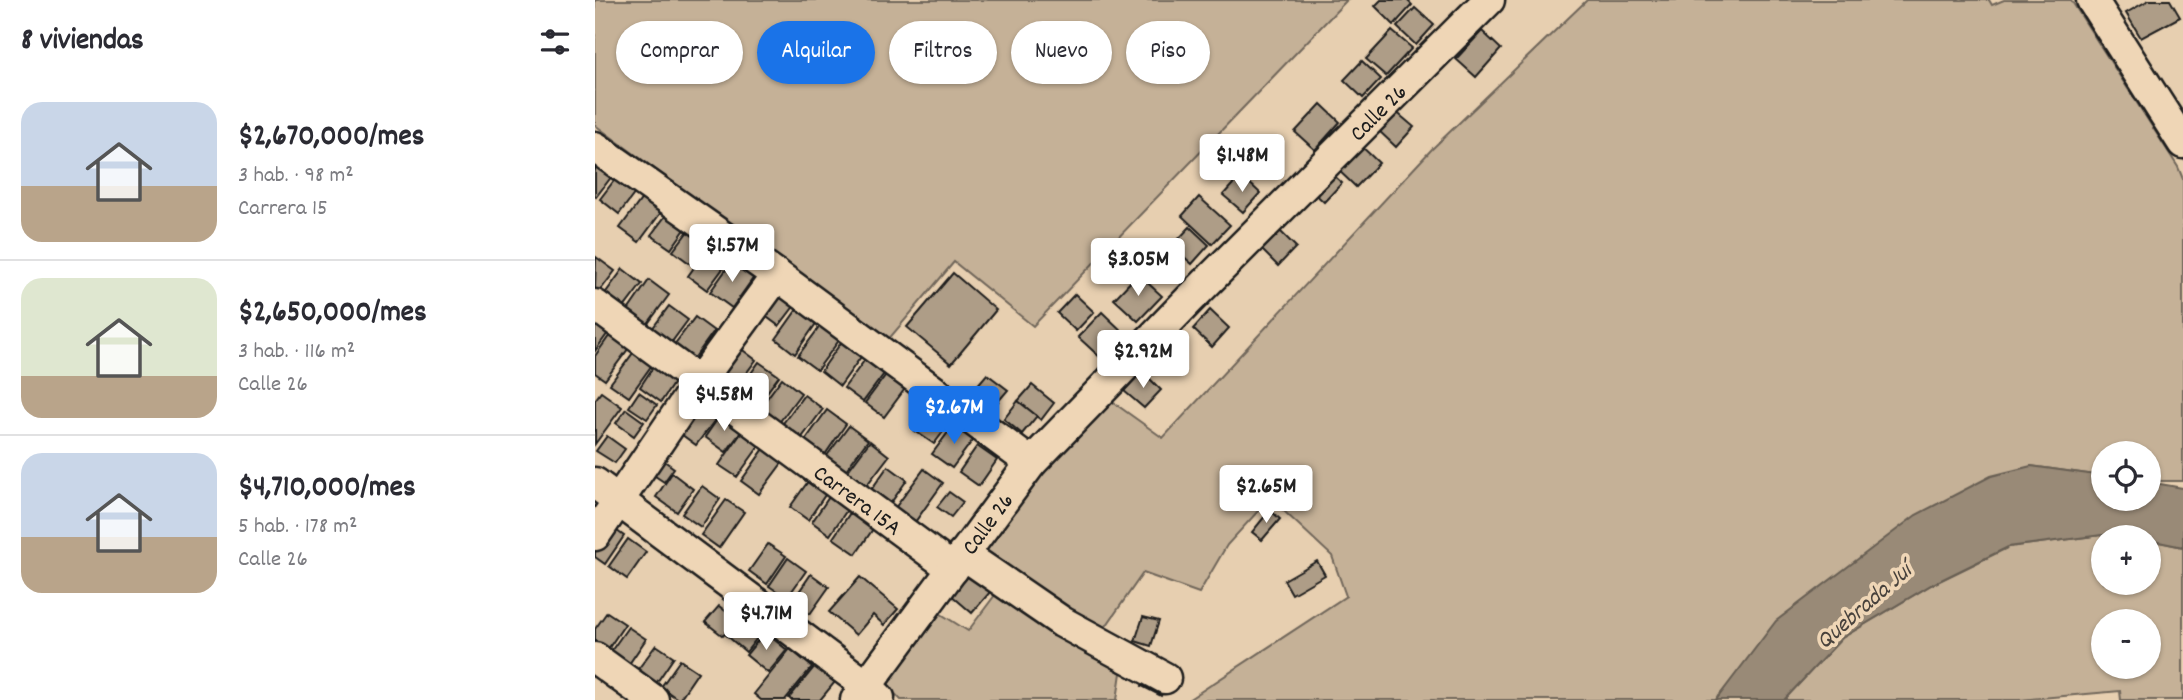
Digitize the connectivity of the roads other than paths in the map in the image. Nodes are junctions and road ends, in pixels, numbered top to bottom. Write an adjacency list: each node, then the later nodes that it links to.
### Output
1 (1489, 0): 8 (street, Calle 26)
2 (2092, 0): 3 (street)
3 (2183, 143)
4 (595, 147): 5 (street)
5 (777, 275): 7 (street); 8 (street)
6 (595, 305): 7 (street, Carrera 15A)
7 (699, 382): 10 (street); 12 (street, Carrera 15A)
8 (1031, 463): 12 (street, Calle 26)
9 (595, 483): 10 (street)
10 (619, 500): 11 (street); 15 (street)
11 (595, 535)
12 (958, 561): 14 (street, Carrera 15A); 15 (street, Calle 26)
13 (595, 658): 16 (street)
14 (1165, 678)
15 (868, 695)
16 (653, 700)

